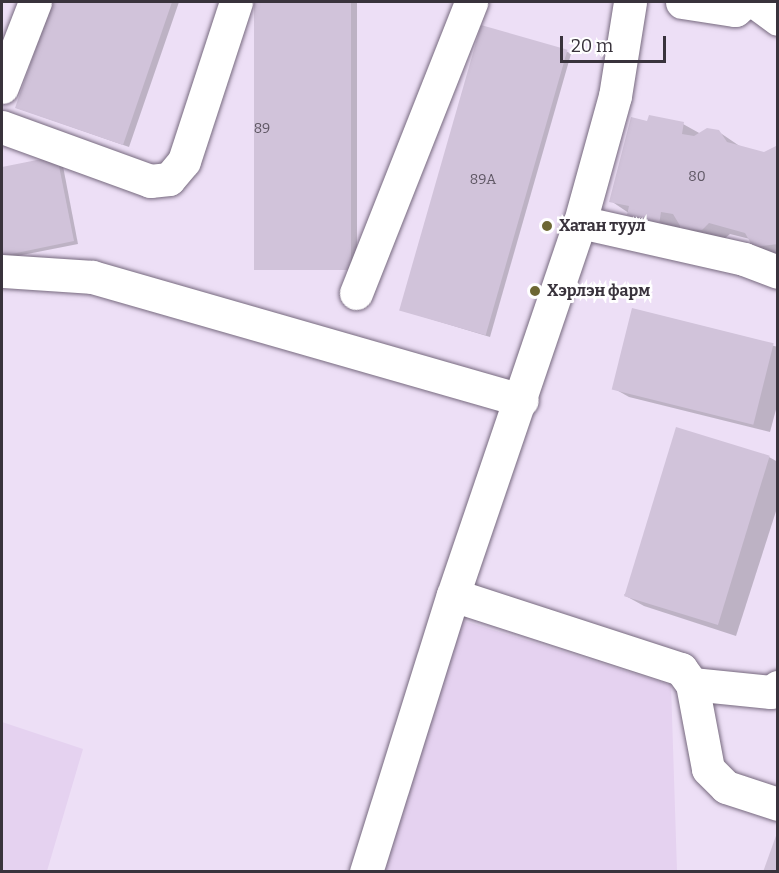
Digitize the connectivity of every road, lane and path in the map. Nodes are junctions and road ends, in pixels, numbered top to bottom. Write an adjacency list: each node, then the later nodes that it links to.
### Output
1 (35, 2): 9 (street)
2 (236, 2): 10 (street)
3 (471, 2): 14 (street)
4 (630, 2): 11 (street)
5 (682, 2): 6 (street)
6 (745, 2)
7 (754, 2): 8 (street)
8 (777, 19)
9 (2, 87)
10 (2, 127)
11 (580, 222): 13 (street); 15 (street)
12 (2, 271): 15 (street)
13 (777, 272)
14 (356, 293)
15 (522, 400): 16 (street)
16 (453, 595): 17 (street); 20 (street)
17 (692, 684): 18 (street); 19 (street)
18 (777, 687)
19 (777, 804)
20 (366, 872)

